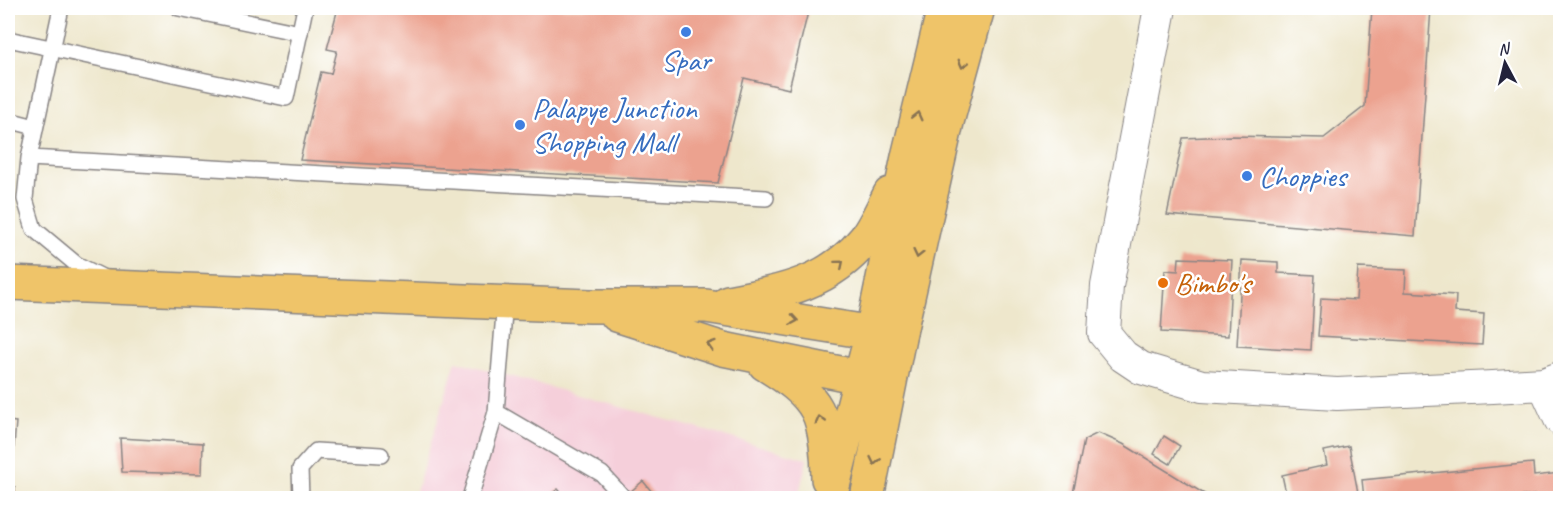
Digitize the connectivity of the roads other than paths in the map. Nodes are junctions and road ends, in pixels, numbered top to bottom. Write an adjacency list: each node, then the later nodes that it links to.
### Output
1 (61, 8): 9 (lane)
2 (179, 8): 7 (lane)
3 (306, 8): 7 (lane)
4 (944, 8): 12 (highway, one-way to 4)
5 (978, 8): 20 (highway, one-way to 20)
6 (1160, 8): 23 (street)
7 (300, 33): 9 (lane)
8 (8, 39): 9 (lane)
9 (52, 49): 11 (lane)
10 (8, 120): 11 (lane)
11 (35, 127): 13 (lane)
12 (908, 157): 19 (highway, one-way to 12); 20 (highway)
13 (29, 158): 14 (lane); 16 (lane)
14 (766, 198)
15 (8, 283): 16 (highway)
16 (124, 288): 17 (highway)
17 (506, 302): 18 (highway); 24 (lane)
18 (590, 306): 19 (highway); 21 (highway, one-way to 18)
19 (706, 306): 20 (highway, one-way to 20)
20 (886, 335): 22 (highway)
21 (749, 355): 22 (highway); 30 (highway, one-way to 21)
22 (876, 381): 30 (highway); 31 (highway, one-way to 31)
23 (1552, 381): 25 (street)
24 (496, 412): 28 (lane); 29 (lane)
25 (1560, 419)
26 (381, 455): 27 (lane)
27 (301, 498)
28 (470, 498)
29 (624, 498)
30 (829, 498)
31 (867, 498)

